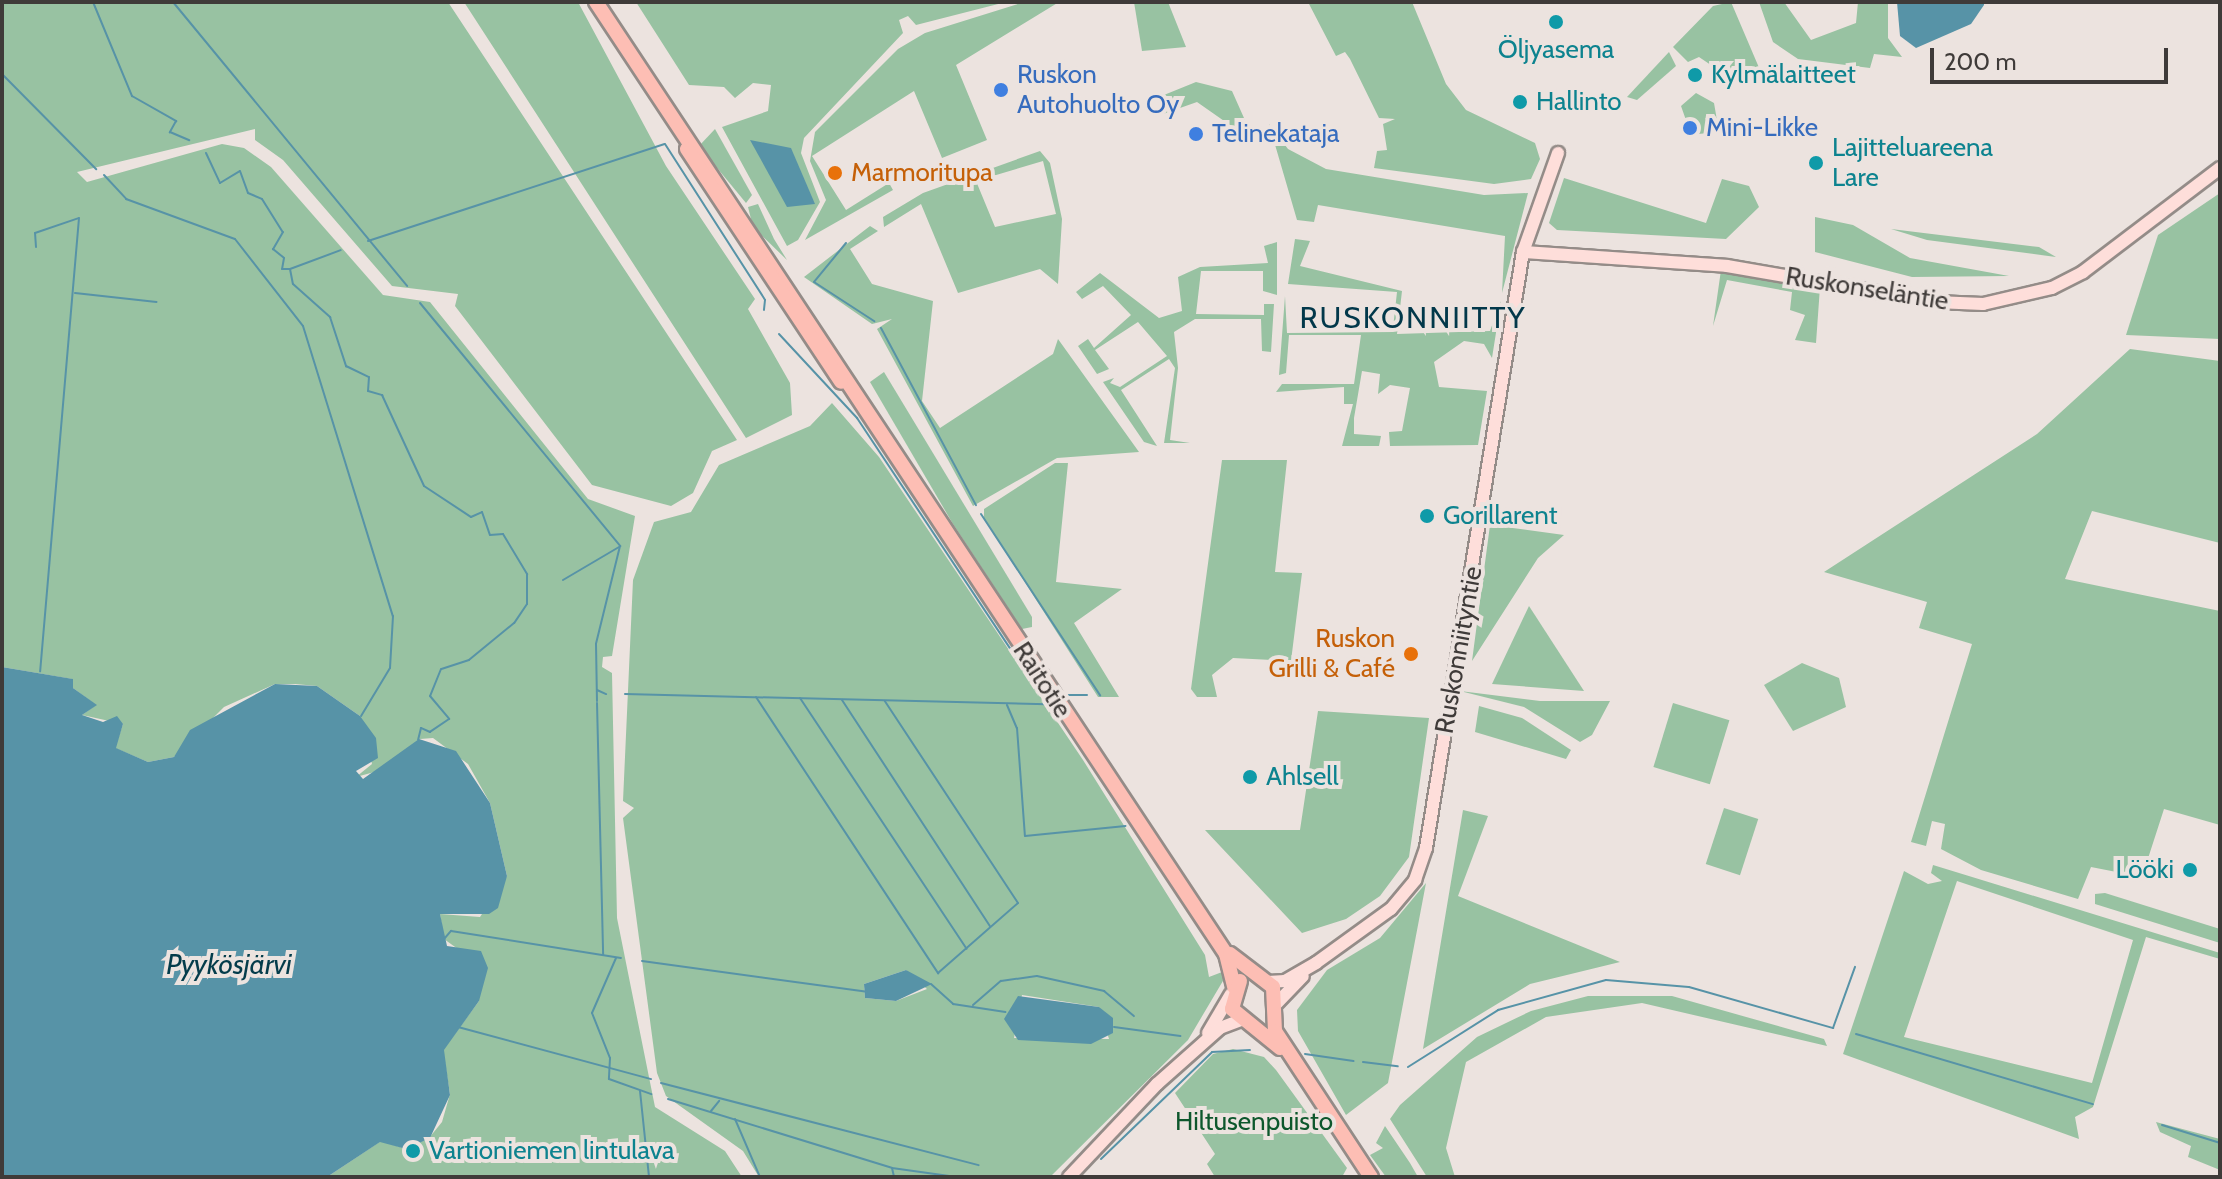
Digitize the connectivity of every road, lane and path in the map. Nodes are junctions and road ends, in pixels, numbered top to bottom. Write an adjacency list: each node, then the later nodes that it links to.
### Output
1 (596, 2): 5 (main road, Raitotie)
2 (1558, 153): 4 (street, Ruskonniityntie)
3 (2220, 168): 4 (street, Ruskonseläntie)
4 (1523, 252): 6 (street, Ruskonniityntie)
5 (1218, 944): 7 (main road, Raitotie); 8 (main road, Raitotie)
6 (1316, 963): 7 (street, Ruskonniityntie); 9 (street, Ruskonniityntie)
7 (1264, 980): 8 (main road); 9 (main road)
8 (1232, 991): 10 (main road, Raitotie); 11 (street)
9 (1276, 1006): 10 (main road); 12 (main road)
10 (1245, 1022): 11 (street); 12 (main road)
11 (1196, 1049): 13 (street)
12 (1295, 1062): 14 (main road)
13 (1069, 1177)
14 (1371, 1177)

